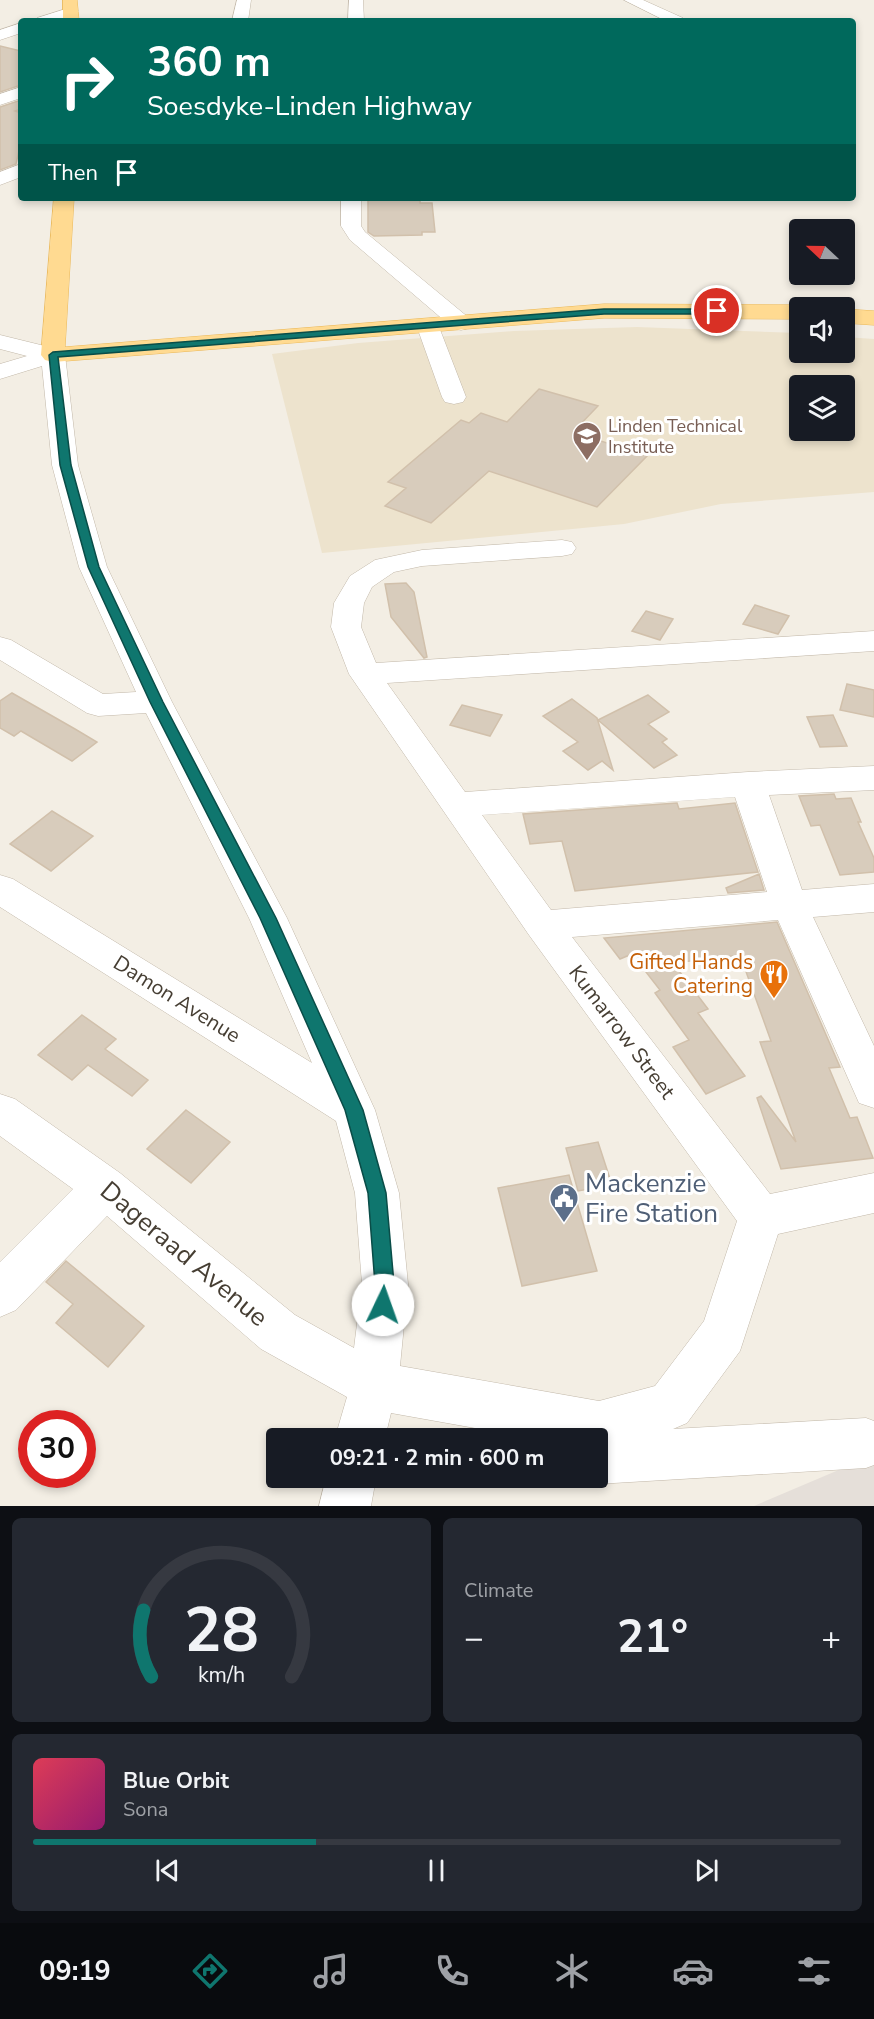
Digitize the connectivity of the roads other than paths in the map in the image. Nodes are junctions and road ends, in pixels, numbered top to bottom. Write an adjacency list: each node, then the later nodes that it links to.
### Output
1 (244, 0): 6 (street)
2 (356, 0): 7 (street)
3 (631, 0): 8 (street)
4 (71, 11): 5 (street)
5 (51, 18)
6 (241, 18)
7 (356, 18)
8 (671, 18)
9 (18, 29): 10 (street)
10 (0, 35)
11 (18, 93): 12 (street)
12 (0, 100)
13 (18, 171): 14 (street)
14 (0, 179)
15 (64, 201): 23 (main road)
16 (351, 201): 20 (street)
17 (789, 312): 20 (main road)
18 (855, 317): 19 (main road)
19 (874, 318)
20 (461, 323): 21 (main road)
21 (428, 327): 23 (main road); 25 (street)
22 (0, 342): 23 (street)
23 (53, 355): 24 (street); 30 (street)
24 (0, 372)
25 (454, 397)
26 (562, 548): 29 (street, Kumarrow Street)
27 (874, 641): 29 (street)
28 (0, 646): 30 (street)
29 (365, 674): 33 (street, Kumarrow Street)
30 (156, 702): 40 (street)
31 (874, 778): 32 (street)
32 (748, 784): 33 (street); 36 (street)
33 (456, 805): 37 (street, Kumarrow Street)
34 (0, 889): 40 (street, Damon Avenue)
35 (874, 898): 36 (street)
36 (789, 904): 37 (street); 38 (street)
37 (542, 925): 44 (street, Kumarrow Street)
38 (861, 1034): 39 (street)
39 (874, 1090)
40 (354, 1110): 46 (street)
41 (0, 1112): 42 (street, Dageraad Avenue)
42 (105, 1186): 45 (street); 46 (street, Dageraad Avenue)
43 (874, 1193): 44 (street)
44 (761, 1217): 46 (street)
45 (0, 1294)
46 (374, 1386): 47 (street)
47 (363, 1428)
48 (866, 1443): 49 (street)
49 (608, 1458)
50 (349, 1488): 51 (street)
51 (345, 1506)

